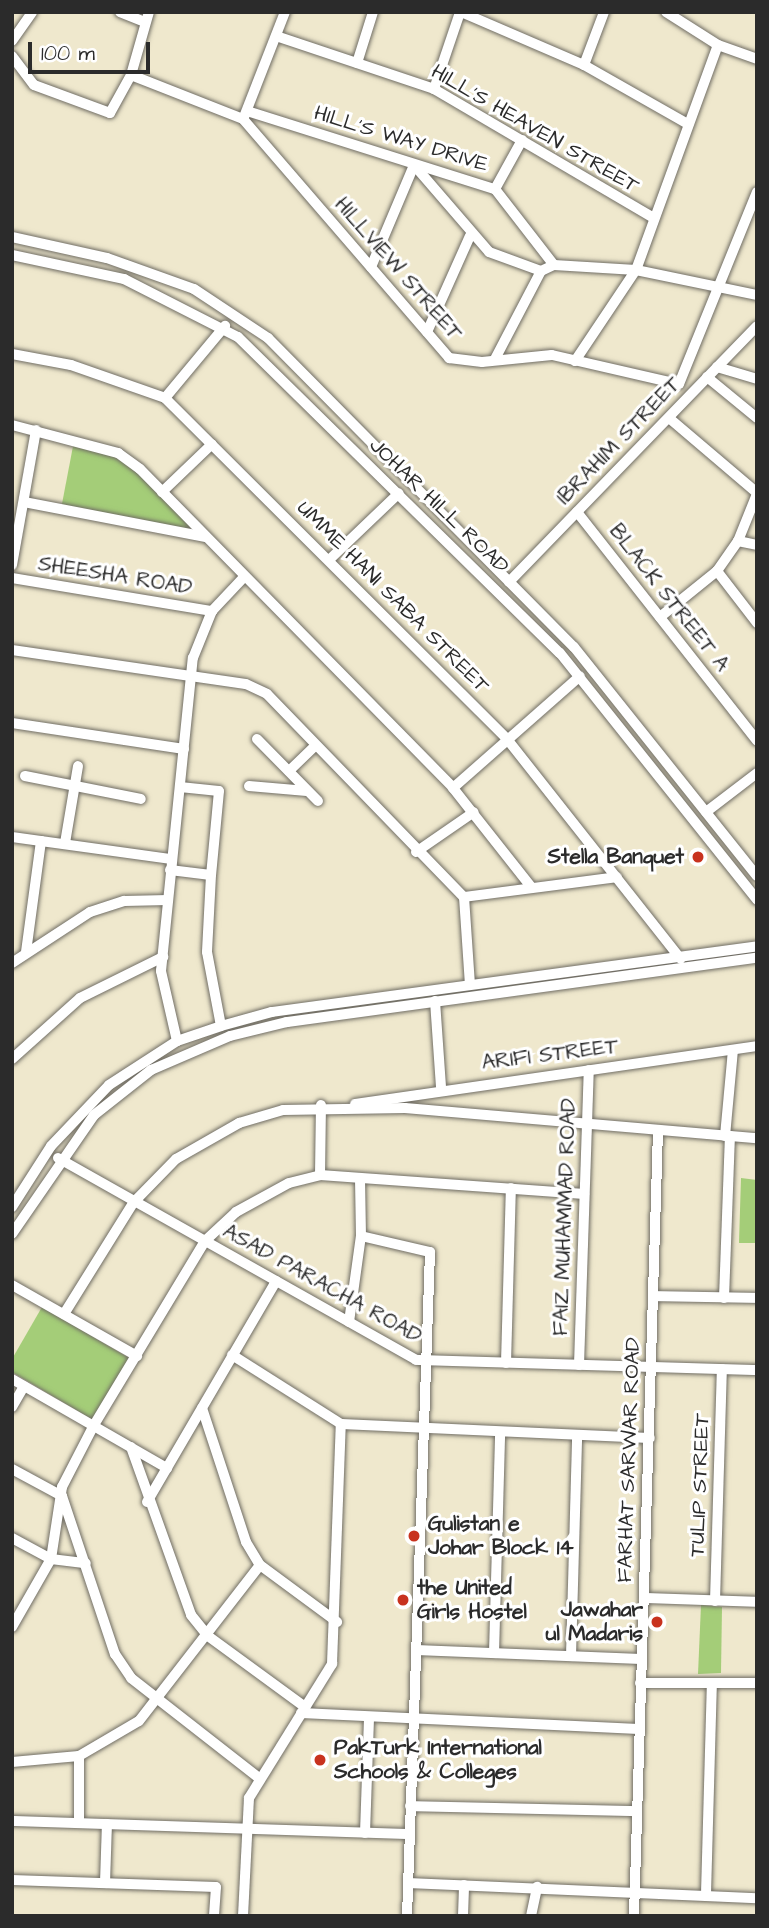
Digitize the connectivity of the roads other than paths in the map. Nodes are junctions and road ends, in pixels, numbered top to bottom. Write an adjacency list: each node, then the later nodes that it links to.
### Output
1 (32, 12): 10 (street)
2 (120, 12): 8 (street)
3 (285, 12): 9 (street)
4 (373, 12): 14 (street)
5 (460, 12): 15 (street); 17 (street)
6 (604, 12): 15 (street)
7 (669, 13): 11 (street)
8 (147, 17): 16 (street)
9 (276, 36): 14 (street, HILL'S HEAVEN STREET); 18 (street)
10 (12, 41)
11 (718, 45): 13 (street); 19 (street)
12 (12, 56): 16 (street)
13 (757, 59)
14 (357, 63): 17 (street, HILL'S HEAVEN STREET)
15 (584, 65): 19 (street)
16 (131, 75): 18 (street, HILLVIEW STREET)
17 (434, 89): 20 (street, HILL'S HEAVEN STREET)
18 (245, 115): 21 (street, HILL'S WAY DRIVE); 30 (street, HILLVIEW STREET)
19 (688, 124): 25 (street)
20 (522, 140): 22 (street); 25 (street, HILL'S HEAVEN STREET)
21 (414, 165): 22 (street, HILL'S WAY DRIVE); 26 (street); 30 (street)
22 (495, 188): 29 (street, HILL'S WAY DRIVE)
23 (757, 192): 24 (street)
24 (755, 205): 33 (street)
25 (654, 218): 31 (street)
26 (470, 236): 32 (street); 39 (street)
27 (12, 237): 34 (street, JOHAR HILL ROAD)
28 (12, 255): 36 (street, JOHAR HILL ROAD)
29 (554, 264): 31 (street); 32 (street)
30 (371, 267): 39 (street, HILLVIEW STREET)
31 (636, 270): 33 (street); 42 (street)
32 (541, 271): 41 (street)
33 (720, 286): 35 (street); 46 (street)
34 (194, 289): 36 (street); 67 (street, JOHAR HILL ROAD)
35 (757, 295)
36 (187, 306): 37 (street, JOHAR HILL ROAD)
37 (225, 326): 48 (street); 55 (street, JOHAR HILL ROAD)
38 (757, 326): 43 (street, IBRAHIM STREET)
39 (427, 332): 41 (street, HILLVIEW STREET)
40 (12, 354): 48 (street, UMME HANI SABA STREET)
41 (495, 359): 42 (street, HILLVIEW STREET)
42 (575, 361): 46 (street, HILLVIEW STREET)
43 (717, 367): 44 (street, IBRAHIM STREET); 45 (street)
44 (707, 377): 47 (street, IBRAHIM STREET); 50 (street)
45 (757, 379)
46 (679, 384): 47 (street, HILLVIEW STREET)
47 (693, 392): 49 (street, IBRAHIM STREET)
48 (165, 398): 53 (street, UMME HANI SABA STREET)
49 (669, 418): 56 (street); 58 (street, IBRAHIM STREET)
50 (757, 418)
51 (12, 425): 52 (street)
52 (36, 430): 54 (street); 57 (street)
53 (212, 444): 54 (street); 62 (street, UMME HANI SABA STREET)
54 (162, 492): 59 (street)
55 (399, 493): 62 (street); 72 (street, JOHAR HILL ROAD)
56 (757, 494): 60 (street)
57 (23, 502): 59 (street); 63 (street)
58 (577, 512): 67 (street, IBRAHIM STREET); 69 (street, BLACK STREET A)
59 (206, 537): 65 (street)
60 (738, 541): 61 (street); 64 (street)
61 (757, 545)
62 (330, 559): 78 (street, UMME HANI SABA STREET)
63 (12, 565)
64 (717, 571): 69 (street); 70 (street)
65 (244, 577): 68 (street); 89 (street)
66 (12, 578): 68 (street, SHEESHA ROAD)
67 (509, 582): 74 (street, JOHAR HILL ROAD)
68 (212, 611): 73 (street)
69 (660, 617): 79 (street, BLACK STREET A)
70 (757, 623)
71 (12, 650): 73 (street)
72 (580, 676): 75 (street, JOHAR HILL ROAD); 78 (street)
73 (191, 678): 80 (street); 81 (street)
74 (601, 678): 75 (street); 94 (street, JOHAR HILL ROAD)
75 (590, 689): 103 (street, JOHAR HILL ROAD)
76 (12, 723): 81 (street)
77 (257, 739): 83 (street)
78 (507, 739): 89 (street); 102 (street, UMME HANI SABA STREET)
79 (757, 741)
80 (315, 746): 83 (street); 98 (street)
81 (184, 749): 87 (street)
82 (78, 766): 86 (street)
83 (289, 771): 90 (street)
84 (757, 773): 94 (street)
85 (25, 776): 86 (street)
86 (75, 786): 91 (street); 97 (street)
87 (180, 786): 99 (street); 101 (street)
88 (249, 786): 90 (street)
89 (453, 788): 93 (street)
90 (307, 791): 92 (street)
91 (141, 799)
92 (318, 801)
93 (474, 812): 98 (street); 104 (street)
94 (706, 812): 100 (street, JOHAR HILL ROAD)
95 (12, 837): 96 (street)
96 (41, 841): 97 (street); 109 (street)
97 (65, 844): 99 (street)
98 (416, 852): 105 (street)
99 (171, 865): 101 (street); 107 (street)
100 (753, 872): 103 (street)
101 (211, 875): 116 (street)
102 (617, 877): 104 (street); 111 (street, UMME HANI SABA STREET)
103 (738, 877): 106 (street, JOHAR HILL ROAD)
104 (532, 888): 105 (street)
105 (464, 897): 114 (street)
106 (757, 900)
107 (168, 901): 109 (street); 110 (street)
108 (757, 946): 111 (street)
109 (26, 952): 113 (street)
110 (163, 957): 117 (street); 120 (street)
111 (681, 958): 114 (street)
112 (757, 958): 115 (street)
113 (12, 963)
114 (470, 985): 116 (street)
115 (435, 1001): 122 (street); 129 (street)
116 (220, 1026): 117 (street)
117 (177, 1041): 135 (street)
118 (757, 1046): 119 (street, ARIFI STREET)
119 (733, 1050): 121 (street, ARIFI STREET); 127 (street)
120 (12, 1059)
121 (589, 1070): 122 (street, ARIFI STREET); 125 (street, FAIZ MUHAMMAD ROAD)
122 (441, 1087): 124 (street, ARIFI STREET)
123 (321, 1105): 124 (street); 130 (street); 134 (street)
124 (349, 1106): 125 (street)
125 (588, 1124): 126 (street); 133 (street, FAIZ MUHAMMAD ROAD)
126 (659, 1131): 127 (street); 141 (street, FARHAT SARWAR ROAD)
127 (728, 1136): 128 (street); 142 (street)
128 (757, 1138)
129 (58, 1158): 134 (street, ASAD PARACHA ROAD); 136 (street)
130 (320, 1175): 131 (street); 138 (street)
131 (360, 1178): 132 (street); 137 (street)
132 (511, 1188): 133 (street); 149 (street)
133 (584, 1194): 150 (street, FAIZ MUHAMMAD ROAD)
134 (133, 1203): 138 (street, ASAD PARACHA ROAD); 144 (street)
135 (12, 1207)
136 (12, 1234)
137 (361, 1236): 145 (street); 148 (street)
138 (205, 1241): 139 (street, ASAD PARACHA ROAD); 147 (street)
139 (275, 1281): 145 (street, ASAD PARACHA ROAD); 146 (street)
140 (12, 1285): 144 (street)
141 (654, 1296): 142 (street); 151 (street, FARHAT SARWAR ROAD)
142 (724, 1298): 143 (street)
143 (757, 1298)
144 (64, 1314): 147 (street)
145 (349, 1322): 148 (street, ASAD PARACHA ROAD)
146 (232, 1354): 157 (street); 158 (street)
147 (137, 1356): 159 (street)
148 (424, 1361): 149 (street, ASAD PARACHA ROAD); 160 (street)
149 (506, 1363): 150 (street, ASAD PARACHA ROAD)
150 (579, 1365): 151 (street, ASAD PARACHA ROAD)
151 (653, 1366): 152 (street, ASAD PARACHA ROAD); 163 (street, FARHAT SARWAR ROAD)
152 (722, 1369): 153 (street, ASAD PARACHA ROAD); 174 (street, TULIP STREET)
153 (757, 1370)
154 (12, 1379): 155 (street)
155 (24, 1386): 156 (street); 159 (street)
156 (12, 1406)
157 (202, 1408): 165 (street); 172 (street)
158 (341, 1424): 160 (street); 176 (street)
159 (94, 1425): 164 (street); 167 (street)
160 (422, 1429): 161 (street); 179 (street)
161 (500, 1432): 162 (street); 180 (street)
162 (577, 1435): 163 (street); 181 (street)
163 (650, 1438): 173 (street, FARHAT SARWAR ROAD)
164 (131, 1447): 165 (street); 168 (street)
165 (167, 1468): 168 (street)
166 (12, 1469): 167 (street)
167 (62, 1496): 170 (street); 171 (street)
168 (147, 1502): 178 (street)
169 (14, 1543): 170 (street)
170 (51, 1559): 171 (street); 177 (street)
171 (86, 1563): 186 (street)
172 (260, 1566): 176 (street); 178 (street)
173 (643, 1598): 174 (street); 182 (street, FARHAT SARWAR ROAD)
174 (715, 1601): 175 (street)
175 (757, 1602)
176 (337, 1622): 187 (street)
177 (12, 1627)
178 (208, 1636): 186 (street); 187 (street)
179 (416, 1650): 180 (street); 189 (street)
180 (494, 1653): 181 (street)
181 (571, 1656): 182 (street)
182 (641, 1659): 183 (street, FARHAT SARWAR ROAD)
183 (640, 1682): 185 (street); 190 (street, FARHAT SARWAR ROAD)
184 (757, 1683): 185 (street)
185 (712, 1684): 208 (street)
186 (156, 1702): 191 (street); 193 (street)
187 (303, 1710): 188 (street); 193 (street)
188 (369, 1720): 189 (street); 200 (street)
189 (413, 1722): 190 (street); 194 (street)
190 (639, 1729): 195 (street, FARHAT SARWAR ROAD)
191 (79, 1756): 192 (street); 197 (street)
192 (12, 1762)
193 (259, 1778): 199 (street)
194 (410, 1806): 195 (street); 201 (street)
195 (636, 1811): 207 (street, FARHAT SARWAR ROAD)
196 (12, 1821): 197 (street)
197 (79, 1823): 198 (street)
198 (107, 1824): 199 (street); 203 (street)
199 (246, 1828): 200 (street); 211 (street)
200 (365, 1833): 201 (street)
201 (409, 1834): 204 (street)
202 (12, 1880): 203 (street)
203 (105, 1883): 210 (street)
204 (408, 1883): 205 (street); 212 (street)
205 (464, 1885): 206 (street); 213 (street)
206 (537, 1888): 207 (street); 214 (street)
207 (634, 1891): 208 (street); 215 (street, FARHAT SARWAR ROAD)
208 (706, 1894): 209 (street)
209 (757, 1898)
210 (214, 1916)
211 (243, 1916)
212 (407, 1916)
213 (463, 1916)
214 (531, 1916)
215 (634, 1916)

